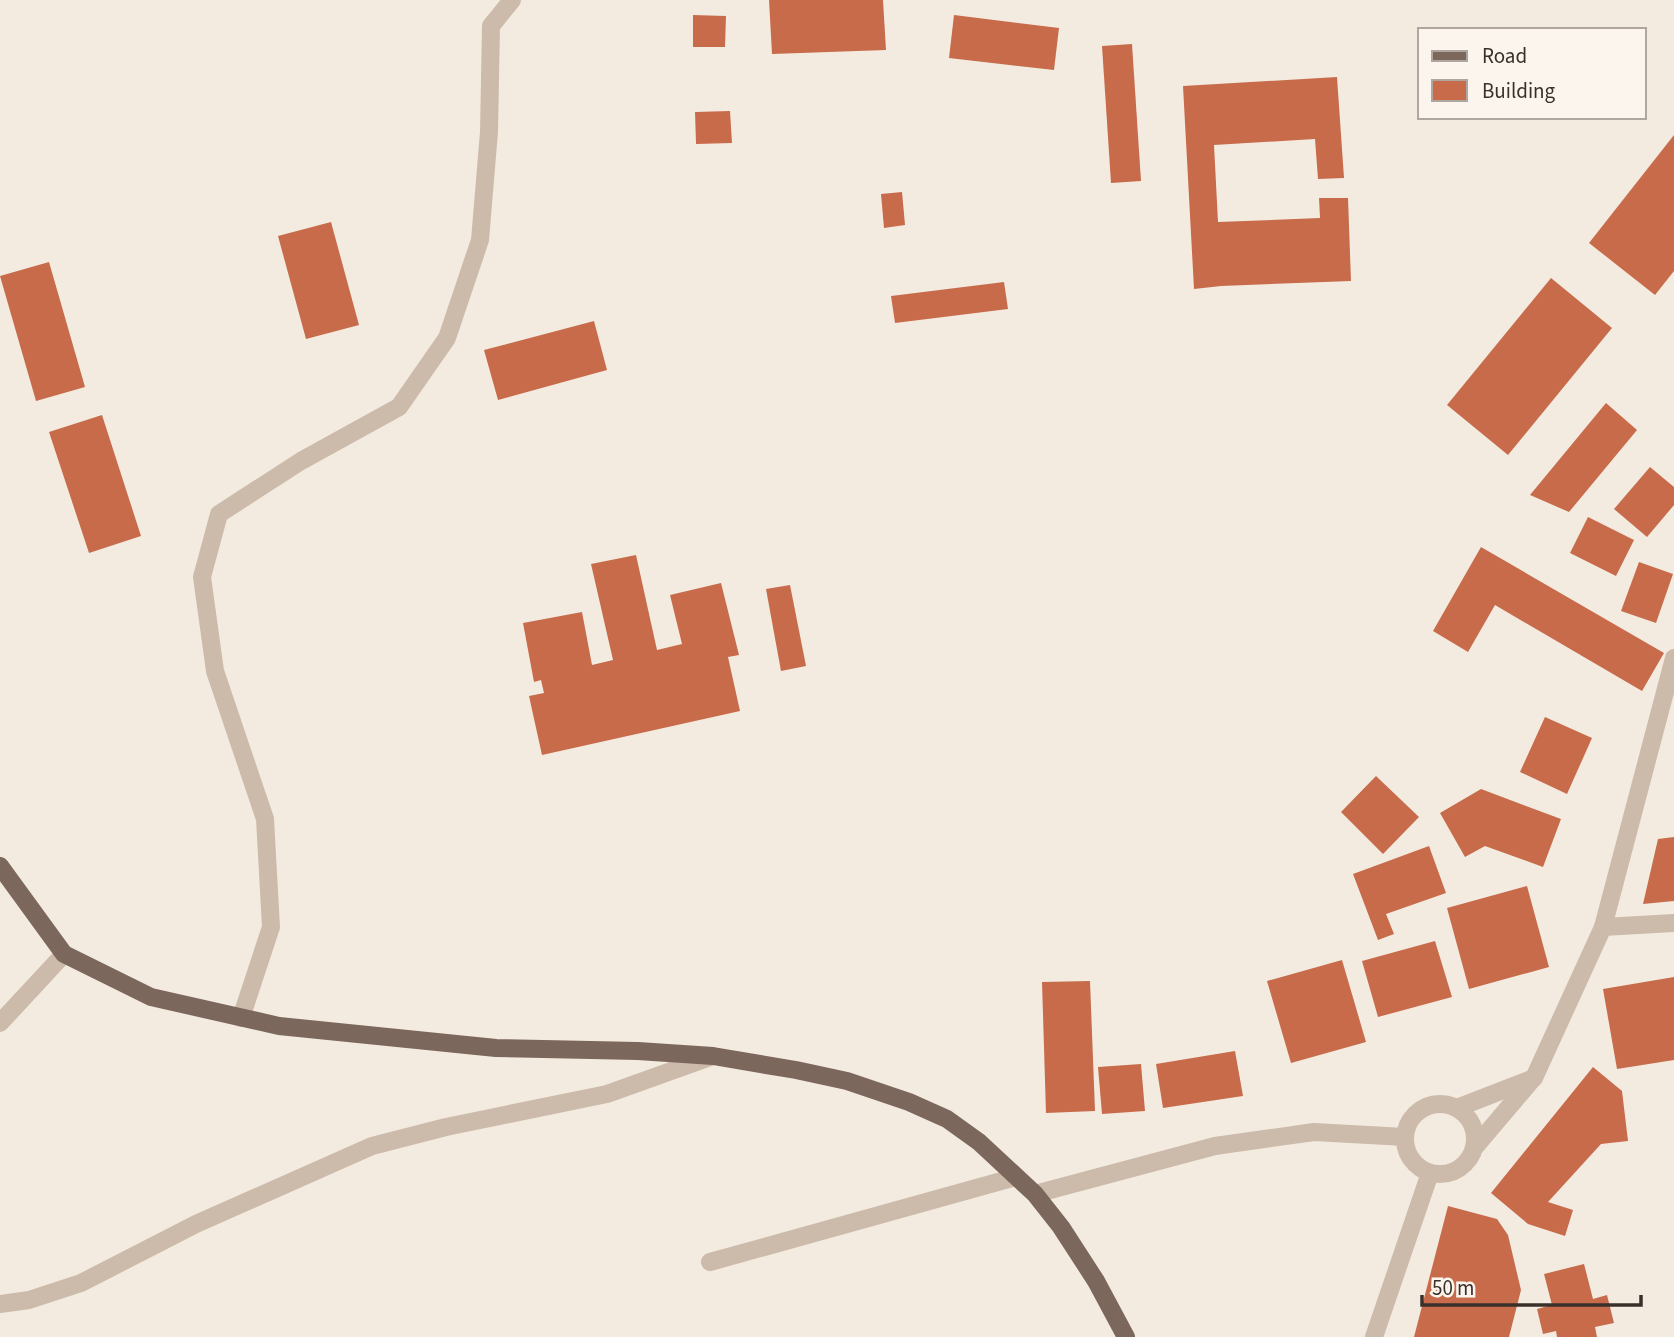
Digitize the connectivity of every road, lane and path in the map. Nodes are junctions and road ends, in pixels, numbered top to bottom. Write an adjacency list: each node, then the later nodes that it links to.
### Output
1 (512, 0): 7 (street)
2 (1674, 658): 5 (street)
3 (0, 866): 6 (main road)
4 (1674, 923): 5 (street)
5 (1603, 927): 10 (street)
6 (64, 954): 7 (main road); 8 (street)
7 (241, 1018): 9 (main road)
8 (0, 1023)
9 (713, 1056): 15 (main road); 18 (street)
10 (1534, 1078): 11 (street); 13 (street)
11 (1457, 1108): 12 (street); 13 (street)
12 (1405, 1138): 14 (street); 16 (street)
13 (1475, 1147): 14 (street)
14 (1430, 1173): 20 (street)
15 (1016, 1177): 16 (main road); 17 (street)
16 (1035, 1194): 19 (main road)
17 (710, 1262)
18 (0, 1304)
19 (1126, 1337)
20 (1374, 1337)

